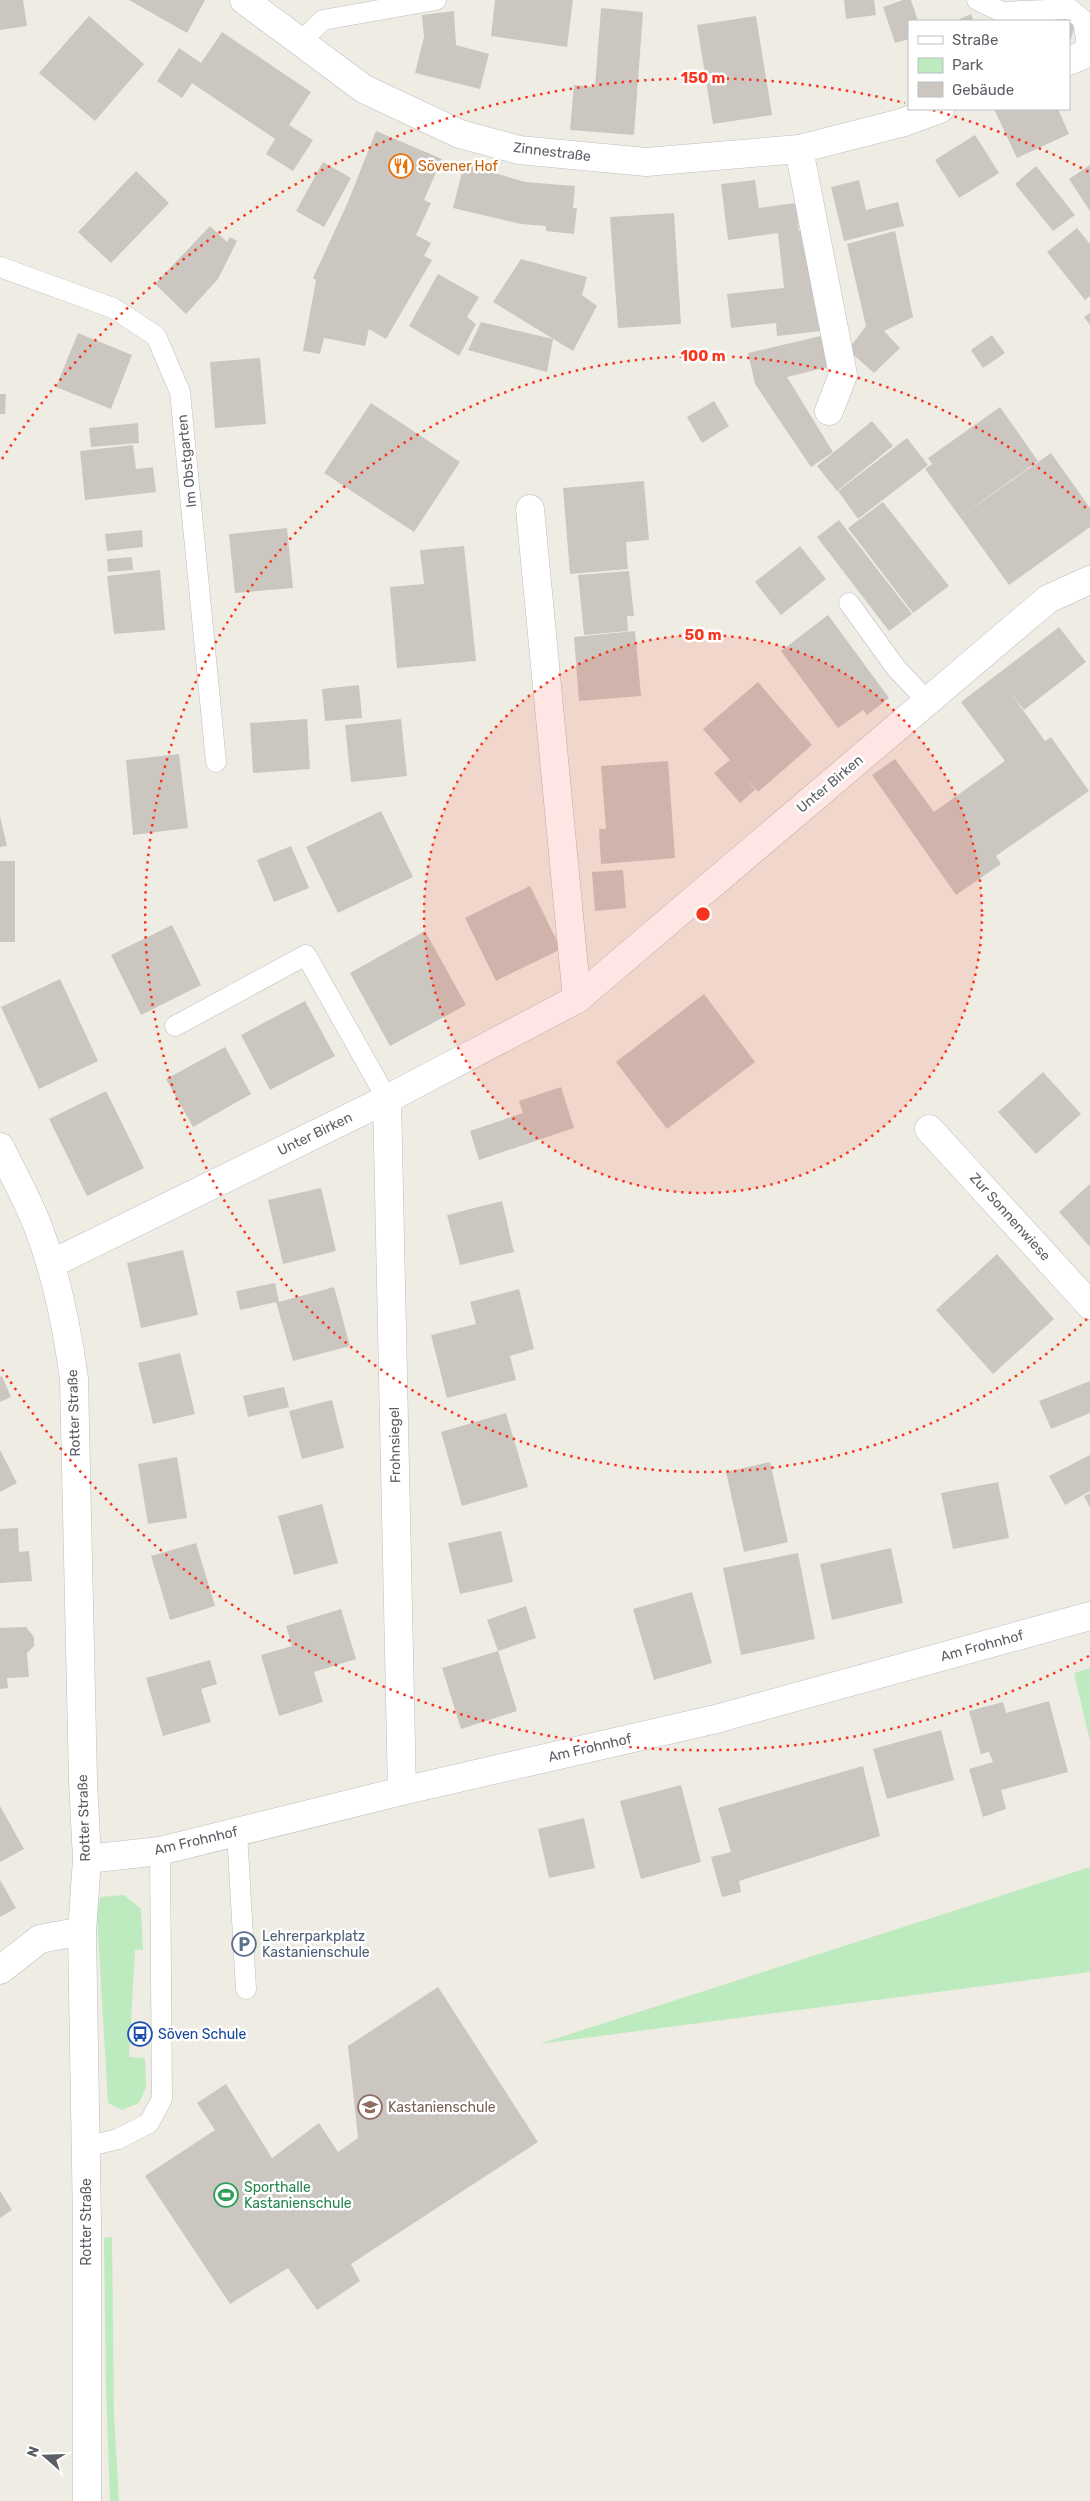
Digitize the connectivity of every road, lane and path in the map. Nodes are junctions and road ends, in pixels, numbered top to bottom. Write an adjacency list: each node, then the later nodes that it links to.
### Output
1 (244, 0): 4 (street, Zinnestraße)
2 (436, 0): 4 (lane)
3 (977, 0): 5 (lane)
4 (301, 41): 7 (street, Zinnestraße)
5 (1083, 58)
6 (937, 110): 7 (street, Zinnestraße)
7 (799, 149): 9 (street)
8 (0, 267): 14 (lane, Im Obstgarten)
9 (829, 411)
10 (530, 509): 15 (street)
11 (1090, 580): 13 (street, Unter Birken)
12 (849, 603): 13 (lane)
13 (927, 701): 15 (street, Unter Birken)
14 (216, 762)
15 (576, 999): 17 (street, Unter Birken)
16 (175, 1026): 17 (lane)
17 (387, 1099): 20 (street, Unter Birken); 23 (street, Frohnsiegel)
18 (929, 1129): 21 (street, Zur Sonnenwiese)
19 (0, 1147): 20 (street, Rotter Straße)
20 (51, 1264): 26 (street, Rotter Straße)
21 (1090, 1305)
22 (1090, 1616): 23 (street, Am Frohnhof)
23 (402, 1791): 24 (street, Am Frohnhof)
24 (237, 1832): 25 (street, Am Frohnhof); 29 (lane)
25 (160, 1851): 26 (street, Am Frohnhof); 30 (lane)
26 (87, 1859): 27 (street, Rotter Straße)
27 (82, 1931): 28 (street); 30 (street, Rotter Straße)
28 (0, 1970)
29 (246, 1989)
30 (86, 2146): 31 (street, Rotter Straße)
31 (87, 2501)

